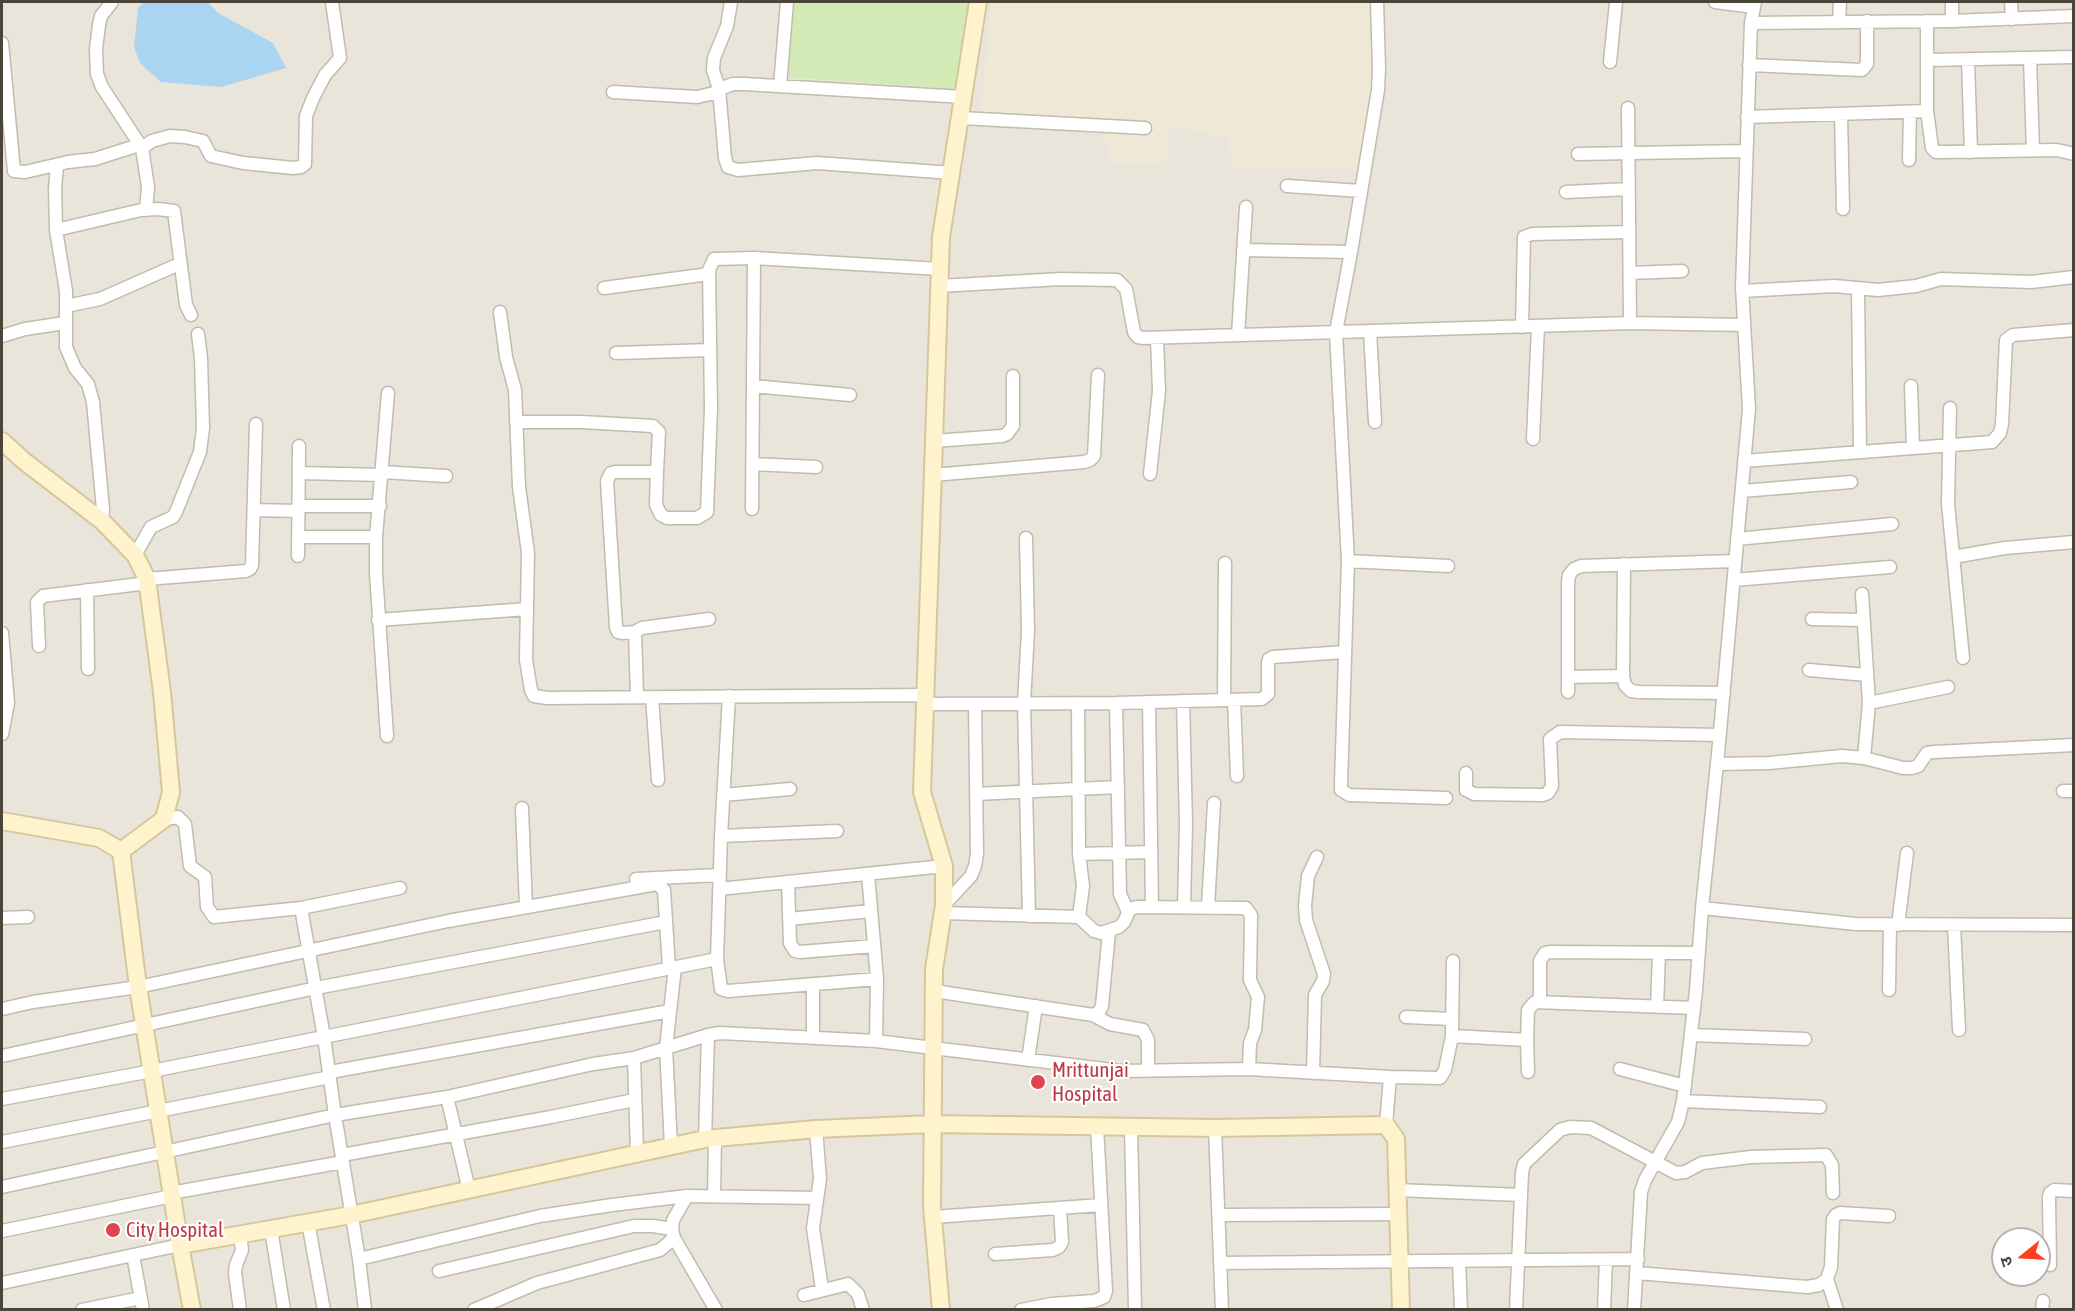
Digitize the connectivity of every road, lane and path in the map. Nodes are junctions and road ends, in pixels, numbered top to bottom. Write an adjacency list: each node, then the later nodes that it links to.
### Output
1 (112, 2): 39 (street)
2 (332, 2): 39 (street)
3 (731, 2): 28 (street)
4 (787, 2): 27 (street)
5 (978, 2): 30 (street)
6 (1377, 2): 51 (street)
7 (1616, 2): 25 (street)
8 (1715, 2): 12 (street)
9 (1840, 2): 18 (street)
10 (1952, 2): 17 (street)
11 (2011, 2): 14 (street)
12 (1754, 4): 19 (street)
13 (2073, 16): 14 (street)
14 (2012, 19): 17 (street)
15 (1867, 21): 16 (street); 18 (street); 26 (street)
16 (1927, 21): 17 (street); 23 (street)
17 (1953, 21)
18 (1839, 22): 19 (street)
19 (1751, 23): 26 (street)
20 (2, 42): 37 (street)
21 (2073, 57): 22 (street)
22 (2030, 58): 24 (street); 40 (street)
23 (1927, 60): 24 (street); 32 (street)
24 (1968, 60): 42 (street)
25 (1610, 62)
26 (1749, 64): 35 (street)
27 (780, 86): 28 (street); 30 (street)
28 (719, 89): 29 (street); 48 (street)
29 (613, 92)
30 (964, 97): 36 (street)
31 (1628, 108): 44 (street)
32 (1927, 111): 33 (street); 42 (street)
33 (1910, 112): 34 (street); 46 (street)
34 (1841, 114): 35 (street); 54 (street)
35 (1747, 117): 41 (street)
36 (961, 118): 38 (street); 48 (street)
37 (5, 121): 47 (street)
38 (1144, 129)
39 (142, 148): 47 (street); 55 (street)
40 (2033, 150): 42 (street); 45 (street)
41 (1745, 151): 44 (street); 69 (street)
42 (1971, 152)
43 (1578, 154): 44 (street)
44 (1628, 154): 50 (street)
45 (2073, 154)
46 (1909, 160)
47 (57, 165): 56 (street)
48 (952, 173): 65 (street)
49 (1287, 186): 51 (street)
50 (1629, 189): 52 (street); 57 (street)
51 (1361, 190): 59 (street)
52 (1566, 192)
53 (1246, 207): 58 (street)
54 (1843, 209)
55 (146, 210): 56 (street); 72 (street)
56 (56, 230): 70 (street)
57 (1629, 232): 63 (street); 77 (street)
58 (1243, 250): 59 (street); 82 (street)
59 (1351, 252): 80 (street)
60 (754, 258): 64 (street); 65 (street); 89 (street)
61 (177, 265): 70 (street)
62 (1682, 271): 63 (street)
63 (1630, 273): 74 (street)
64 (709, 274): 67 (street); 85 (street)
65 (940, 277): 84 (street); 99 (street)
66 (2073, 277): 68 (street)
67 (604, 288)
68 (1858, 289): 69 (street); 103 (street)
69 (1742, 291): 75 (street)
70 (66, 306): 73 (street)
71 (500, 312): 94 (street)
72 (191, 315)
73 (65, 323): 83 (street); 119 (street)
74 (1630, 323): 75 (street); 76 (street)
75 (1744, 325): 104 (street)
76 (1538, 326): 77 (street); 97 (street)
77 (1522, 327): 79 (street)
78 (2073, 330): 100 (street)
79 (1370, 331): 80 (street); 95 (street)
80 (1336, 333): 82 (street); 129 (street)
81 (198, 334): 126 (street)
82 (1238, 335): 84 (street)
83 (2, 336)
84 (1157, 338): 110 (street)
85 (710, 350): 86 (street); 107 (street)
86 (616, 352)
87 (1098, 375): 111 (street)
88 (1012, 376): 99 (street)
89 (753, 386): 92 (street); 105 (street)
90 (1911, 386): 102 (street)
91 (388, 393): 109 (street)
92 (850, 395)
93 (1950, 408): 100 (street)
94 (516, 422): 107 (street); 139 (street)
95 (1375, 422)
96 (256, 424): 118 (street)
97 (1533, 439)
98 (2, 441): 119 (street)
99 (934, 441): 111 (street)
100 (1948, 445): 102 (street); 128 (street)
101 (299, 446): 108 (street)
102 (1913, 448): 103 (street)
103 (1860, 452): 104 (street)
104 (1744, 461): 114 (street)
105 (752, 464): 106 (street); 117 (street)
106 (816, 468)
107 (657, 472): 144 (street)
108 (299, 473): 109 (street); 116 (street)
109 (383, 474): 112 (street); 115 (street)
110 (1150, 474)
111 (933, 475): 160 (street)
112 (446, 476)
113 (1851, 482): 114 (street)
114 (1742, 491): 124 (street)
115 (380, 506): 116 (street); 122 (street)
116 (298, 509): 118 (street); 121 (street)
117 (752, 509)
118 (254, 510): 136 (street)
119 (102, 521): 126 (street)
120 (1892, 524): 124 (street)
121 (298, 537): 122 (street); 127 (street)
122 (376, 537): 142 (street)
123 (1026, 538): 168 (street)
124 (1737, 539): 130 (street)
125 (2073, 542): 128 (street)
126 (135, 555): 136 (street)
127 (298, 556)
128 (1953, 557): 148 (street)
129 (1348, 561): 133 (street); 147 (street)
130 (1736, 561): 132 (street); 135 (street)
131 (1225, 563): 161 (street)
132 (1624, 564): 152 (street); 153 (street)
133 (1448, 566)
134 (1890, 567): 135 (street)
135 (1734, 580): 156 (street)
136 (147, 581): 137 (street); 188 (street)
137 (87, 591): 146 (street); 149 (street)
138 (1862, 594): 143 (street)
139 (527, 609): 142 (street); 158 (street)
140 (709, 619): 144 (street)
141 (1812, 619): 143 (street)
142 (378, 620): 172 (street)
143 (1863, 620): 151 (street)
144 (634, 632): 158 (street)
145 (2, 633): 169 (street)
146 (39, 646)
147 (1345, 652): 161 (street); 185 (street)
148 (1963, 658)
149 (88, 669)
150 (1809, 670): 151 (street)
151 (1867, 675): 166 (street)
152 (1623, 676): 153 (street); 156 (street)
153 (1568, 677): 155 (street)
154 (1948, 687): 166 (street)
155 (1568, 692)
156 (1724, 693): 171 (street)
157 (729, 696): 159 (street); 160 (street); 184 (street)
158 (638, 697): 159 (street)
159 (652, 697): 178 (street)
160 (925, 700): 167 (street); 198 (street)
161 (1229, 700): 162 (street); 177 (street)
162 (1183, 701): 163 (street); 208 (street)
163 (1149, 702): 165 (street); 193 (street)
164 (1077, 703): 165 (street); 168 (street); 181 (street)
165 (1116, 703): 179 (street)
166 (1869, 703): 174 (street)
167 (975, 704): 168 (street); 183 (street)
168 (1024, 704): 182 (street)
169 (4, 709): 170 (street)
170 (2, 734)
171 (1720, 735): 175 (street); 176 (street)
172 (387, 736)
173 (2073, 745): 174 (street)
174 (1864, 758): 175 (street)
175 (1717, 764): 211 (street)
176 (1466, 773)
177 (1237, 776)
178 (658, 780)
179 (1118, 786): 181 (street); 194 (street)
180 (790, 789): 184 (street)
181 (1079, 789): 182 (street); 196 (street)
182 (1026, 791): 183 (street); 215 (street)
183 (976, 794): 212 (street)
184 (723, 795): 191 (street)
185 (1446, 798)
186 (1214, 803): 209 (street)
187 (522, 808): 206 (street)
188 (164, 819): 192 (street); 210 (street)
189 (2, 821): 192 (street)
190 (837, 831): 191 (street)
191 (721, 836): 200 (street)
192 (121, 851): 234 (street)
193 (1151, 852): 194 (street); 207 (street)
194 (1119, 853): 196 (street); 214 (street)
195 (1906, 853): 221 (street)
196 (1079, 854): 217 (street)
197 (1317, 857): 267 (street)
198 (944, 866): 199 (street); 212 (street)
199 (868, 874): 203 (street); 213 (street)
200 (719, 875): 202 (street); 205 (street)
201 (636, 879): 202 (street)
202 (661, 882): 206 (street); 220 (street)
203 (788, 882): 205 (street); 219 (street)
204 (400, 888): 210 (street)
205 (719, 888): 229 (street)
206 (526, 907): 226 (street)
207 (1152, 907): 208 (street); 214 (street)
208 (1184, 907): 209 (street)
209 (1208, 907): 262 (street)
210 (301, 908): 226 (street)
211 (1702, 908): 221 (street); 228 (street)
212 (944, 909): 215 (street); 237 (street)
213 (871, 911): 219 (street); 225 (street)
214 (1128, 912): 224 (street)
215 (1029, 916): 217 (street)
216 (28, 917): 218 (street)
217 (1079, 917): 224 (street)
218 (2, 918)
219 (789, 919): 225 (street)
220 (666, 922): 231 (street); 235 (street)
221 (1894, 925): 222 (street); 236 (street)
222 (1954, 925): 223 (street); 248 (street)
223 (2073, 925)
224 (1109, 932): 244 (street)
225 (874, 946): 232 (street)
226 (310, 950): 234 (street); 235 (street)
227 (1659, 953): 228 (street); 238 (street); 240 (street)
228 (1699, 953): 241 (street)
229 (717, 959): 231 (street); 233 (street)
230 (1453, 961): 246 (street)
231 (672, 968): 243 (street); 252 (street)
232 (877, 979): 233 (street); 256 (street)
233 (813, 984): 253 (street)
234 (138, 987): 242 (street); 247 (street)
235 (316, 988): 247 (street); 252 (street)
236 (1889, 990)
237 (934, 991): 239 (street); 258 (street)
238 (1540, 1002): 240 (street); 255 (street)
239 (1036, 1006): 244 (street); 261 (street)
240 (1657, 1007): 241 (street)
241 (1694, 1008): 250 (street)
242 (2, 1009)
243 (670, 1011): 257 (street); 268 (street)
244 (1093, 1015): 264 (street)
245 (1406, 1017): 246 (street)
246 (1452, 1018): 251 (street)
247 (146, 1026): 259 (street); 265 (street)
248 (1959, 1030)
249 (708, 1035): 253 (street); 257 (street); 285 (street)
250 (1691, 1035): 254 (street); 270 (street)
251 (1452, 1036): 255 (street); 269 (street)
252 (324, 1037): 265 (street); 268 (street)
253 (813, 1038): 256 (street)
254 (1805, 1039)
255 (1527, 1040): 266 (street)
256 (876, 1041): 258 (street)
257 (666, 1048): 260 (street); 287 (street)
258 (933, 1049): 261 (street); 278 (street)
259 (2, 1056)
260 (634, 1058): 271 (street); 273 (street)
261 (1028, 1060): 264 (street)
262 (1249, 1069): 264 (street); 267 (street)
263 (1620, 1069): 270 (street)
264 (1148, 1070)
265 (152, 1071): 272 (street); 276 (street)
266 (1528, 1072)
267 (1313, 1073): 269 (street)
268 (330, 1074): 276 (street); 277 (street)
269 (1390, 1077): 279 (street)
270 (1685, 1086): 274 (street)
271 (447, 1097): 277 (street); 284 (street)
272 (2, 1099)
273 (634, 1100): 284 (street); 289 (street)
274 (1683, 1101): 275 (street); 291 (street)
275 (1820, 1107)
276 (158, 1110): 286 (street); 288 (street)
277 (334, 1115): 288 (street); 290 (street)
278 (932, 1124): 280 (street); 283 (street); 308 (street)
279 (1386, 1125): 282 (street); 294 (street)
280 (1097, 1126): 281 (street); 302 (street)
281 (1131, 1127): 282 (street); 343 (street)
282 (1215, 1128): 306 (street)
283 (816, 1130): 285 (street); 301 (street)
284 (456, 1135): 290 (street); 293 (street)
285 (710, 1138): 287 (street); 299 (street)
286 (2, 1142)
287 (671, 1146): 289 (street)
288 (165, 1152): 292 (street); 297 (street)
289 (637, 1154): 293 (street)
290 (342, 1158): 297 (street); 305 (street)
291 (1655, 1162): 296 (street); 300 (street); 319 (street)
292 (2, 1187)
293 (469, 1190): 305 (street)
294 (1397, 1191): 300 (street); 304 (street)
295 (2073, 1191): 310 (street)
296 (1833, 1193)
297 (172, 1195): 312 (street); 315 (street)
298 (687, 1196): 299 (street); 313 (street); 318 (street)
299 (714, 1196): 301 (street)
300 (1521, 1196): 323 (street)
301 (817, 1198): 329 (street)
302 (1101, 1205): 303 (street); 342 (street)
303 (1060, 1208): 308 (street); 316 (street)
304 (1398, 1214): 306 (street); 321 (street)
305 (351, 1215): 309 (street); 318 (street)
306 (1218, 1215): 324 (street)
307 (1889, 1216): 327 (street)
308 (933, 1217): 341 (street)
309 (309, 1222): 311 (street); 336 (street)
310 (2050, 1227)
311 (271, 1229): 314 (street); 335 (street)
312 (2, 1231)
313 (673, 1233): 325 (street); 338 (street); 339 (street)
314 (240, 1234): 315 (street); 334 (street)
315 (180, 1245): 317 (street); 333 (street)
316 (995, 1254)
317 (133, 1255): 328 (street); 331 (street)
318 (359, 1259): 337 (street)
319 (1638, 1259): 320 (street); 326 (street)
320 (1606, 1260): 323 (street); 348 (street)
321 (1399, 1262): 322 (street); 324 (street); 345 (street)
322 (1459, 1262): 323 (street); 346 (street)
323 (1518, 1262): 347 (street)
324 (1220, 1263): 344 (street)
325 (439, 1271)
326 (1637, 1273): 327 (street); 349 (street)
327 (1827, 1279): 350 (street)
328 (2, 1283)
329 (822, 1289): 330 (street); 340 (street)
330 (804, 1294)
331 (142, 1304): 332 (street)
332 (82, 1310)
333 (192, 1310)
334 (240, 1310)
335 (284, 1310)
336 (324, 1310)
337 (364, 1310)
338 (474, 1310)
339 (716, 1310)
340 (863, 1310)
341 (941, 1310)
342 (1021, 1310)
343 (1135, 1310)
344 (1222, 1310)
345 (1401, 1310)
346 (1461, 1310)
347 (1516, 1310)
348 (1604, 1310)
349 (1634, 1310)
350 (1837, 1310)

